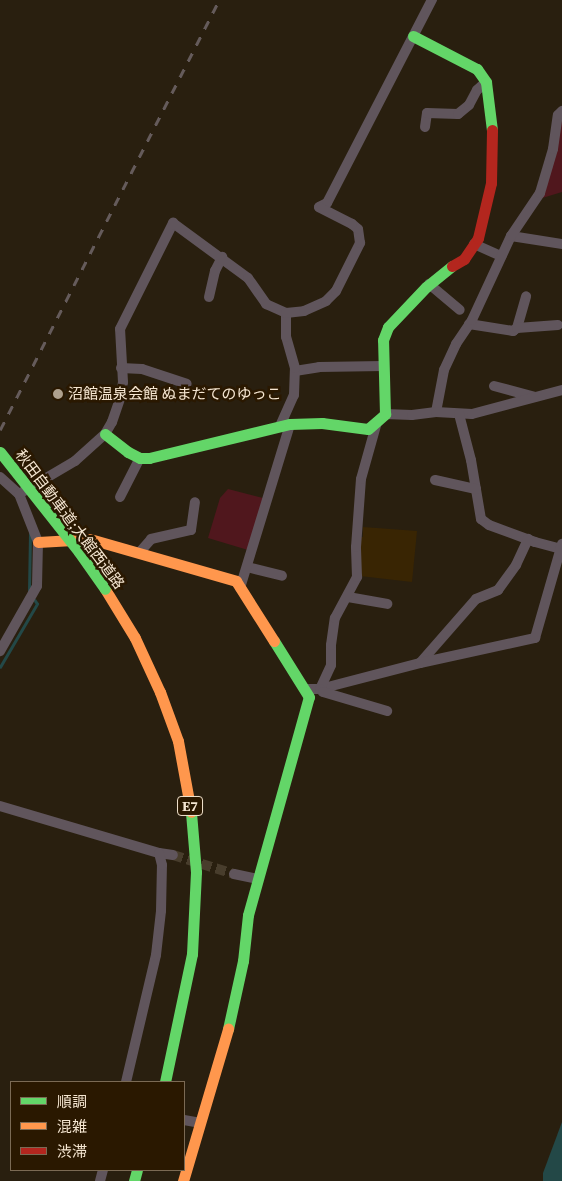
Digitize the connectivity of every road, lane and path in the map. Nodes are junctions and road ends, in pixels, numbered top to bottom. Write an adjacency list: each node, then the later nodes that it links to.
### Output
1 (432, 0): 2 (street)
2 (413, 36): 3 (main road); 15 (street)
3 (486, 82): 5 (street); 7 (main road)
4 (562, 111): 6 (street)
5 (425, 127)
6 (511, 236): 8 (street); 9 (street)
7 (474, 244): 9 (street); 11 (main road)
8 (562, 244)
9 (501, 256): 16 (street)
10 (222, 258): 13 (street); 15 (street); 20 (street)
11 (429, 284): 14 (street); 19 (main road)
12 (526, 296): 18 (street)
13 (209, 297)
14 (460, 310)
15 (286, 313): 21 (street)
16 (469, 324): 18 (street); 26 (street)
17 (558, 325): 18 (street)
18 (517, 328)
19 (383, 366): 21 (street); 28 (main road)
20 (122, 368): 22 (street); 30 (street)
21 (295, 371): 29 (street)
22 (187, 384)
23 (494, 386): 25 (street)
24 (562, 390): 25 (street)
25 (536, 397): 27 (street)
26 (436, 412): 27 (street); 28 (street)
27 (459, 414): 35 (street)
28 (381, 418): 29 (main road); 46 (street)
29 (285, 425): 32 (main road); 43 (street)
30 (105, 434): 32 (main road); 36 (street)
31 (0, 452): 59 (main road, 秋田自動車道;大館西道路 / E7, bridge)
32 (140, 458): 37 (street)
33 (0, 477): 36 (street)
34 (435, 480): 35 (street)
35 (476, 489): 39 (street)
36 (19, 494): 40 (street)
37 (120, 497)
38 (195, 502): 42 (street)
39 (528, 539): 41 (street); 49 (street)
40 (38, 542): 42 (main road); 48 (street)
41 (561, 546): 49 (street)
42 (139, 553): 45 (main road)
43 (247, 567): 44 (street); 45 (street)
44 (282, 576)
45 (240, 588): 50 (main road)
46 (348, 597): 47 (street); 51 (street)
47 (386, 604)
48 (0, 651)
49 (420, 663): 51 (street)
50 (306, 689): 51 (street); 57 (main road)
51 (320, 689): 52 (street)
52 (387, 711)
53 (0, 806): 54 (street)
54 (158, 854): 55 (street); 58 (street)
55 (173, 855)
56 (234, 874): 57 (street)
57 (257, 879): 61 (main road)
58 (126, 1081)
59 (164, 1081)
60 (185, 1120): 61 (street)
61 (201, 1123): 62 (main road)
62 (183, 1181)

